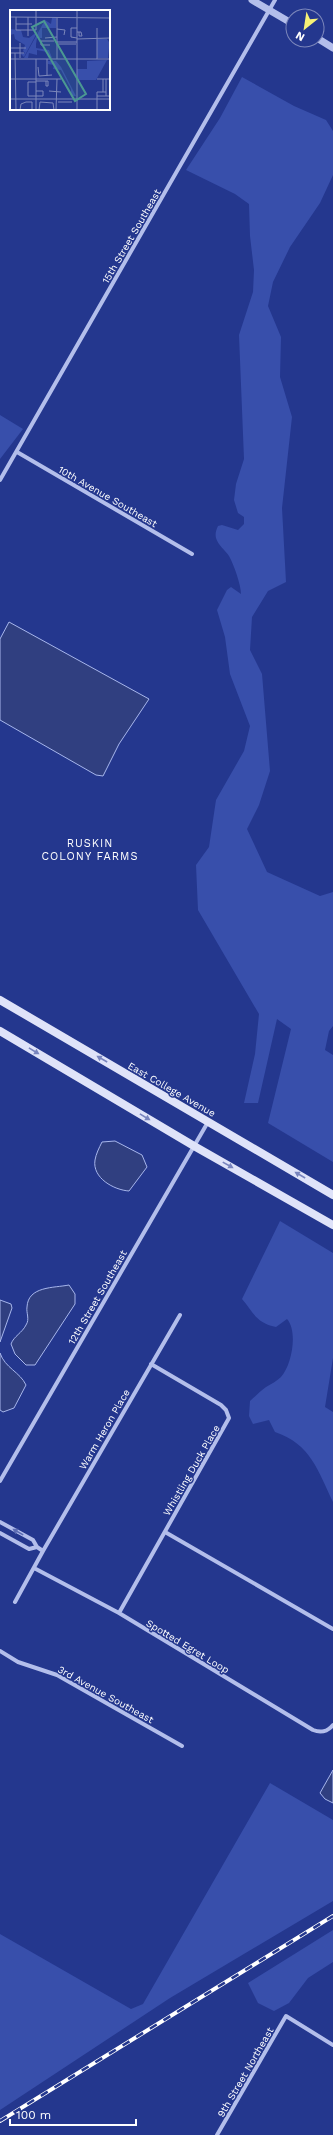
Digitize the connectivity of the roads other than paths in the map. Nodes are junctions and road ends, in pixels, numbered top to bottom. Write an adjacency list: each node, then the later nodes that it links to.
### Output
1 (252, 0): 3 (street)
2 (275, 0): 3 (street, 15th Street Southeast)
3 (269, 10): 4 (street); 5 (street, 15th Street Southeast)
4 (285, 19)
5 (17, 452): 6 (street, 15th Street Southeast); 7 (street, 10th Avenue Southeast)
6 (0, 480)
7 (192, 554)
8 (0, 1000): 10 (main road, East College Avenue, one-way to 8)
9 (0, 1031): 11 (main road, one-way to 11)
10 (208, 1122): 11 (street, 12th Street Southeast); 12 (main road, East College Avenue, one-way to 10)
11 (194, 1146): 13 (main road, one-way to 13); 16 (street, 12th Street Southeast)
12 (333, 1195)
13 (333, 1225)
14 (180, 1314): 15 (street, Warm Heron Place)
15 (151, 1364): 18 (street, Whistling Duck Place); 21 (street, Warm Heron Place)
16 (0, 1481)
17 (0, 1522): 20 (street, one-way to 17)
18 (165, 1532): 24 (street, Whistling Duck Place); 25 (street)
19 (0, 1533): 20 (street)
20 (37, 1547): 21 (street)
21 (43, 1551): 22 (street, Warm Heron Place)
22 (34, 1568): 23 (street, Warm Heron Place); 24 (street, Spotted Egret Loop)
23 (15, 1602)
24 (119, 1613): 27 (street, Spotted Egret Loop)
25 (333, 1629)
26 (0, 1651): 28 (street, 3rd Avenue Southeast)
27 (333, 1726)
28 (182, 1746)
29 (333, 2045): 30 (street, 9th Street Northeast)
30 (217, 2135)

